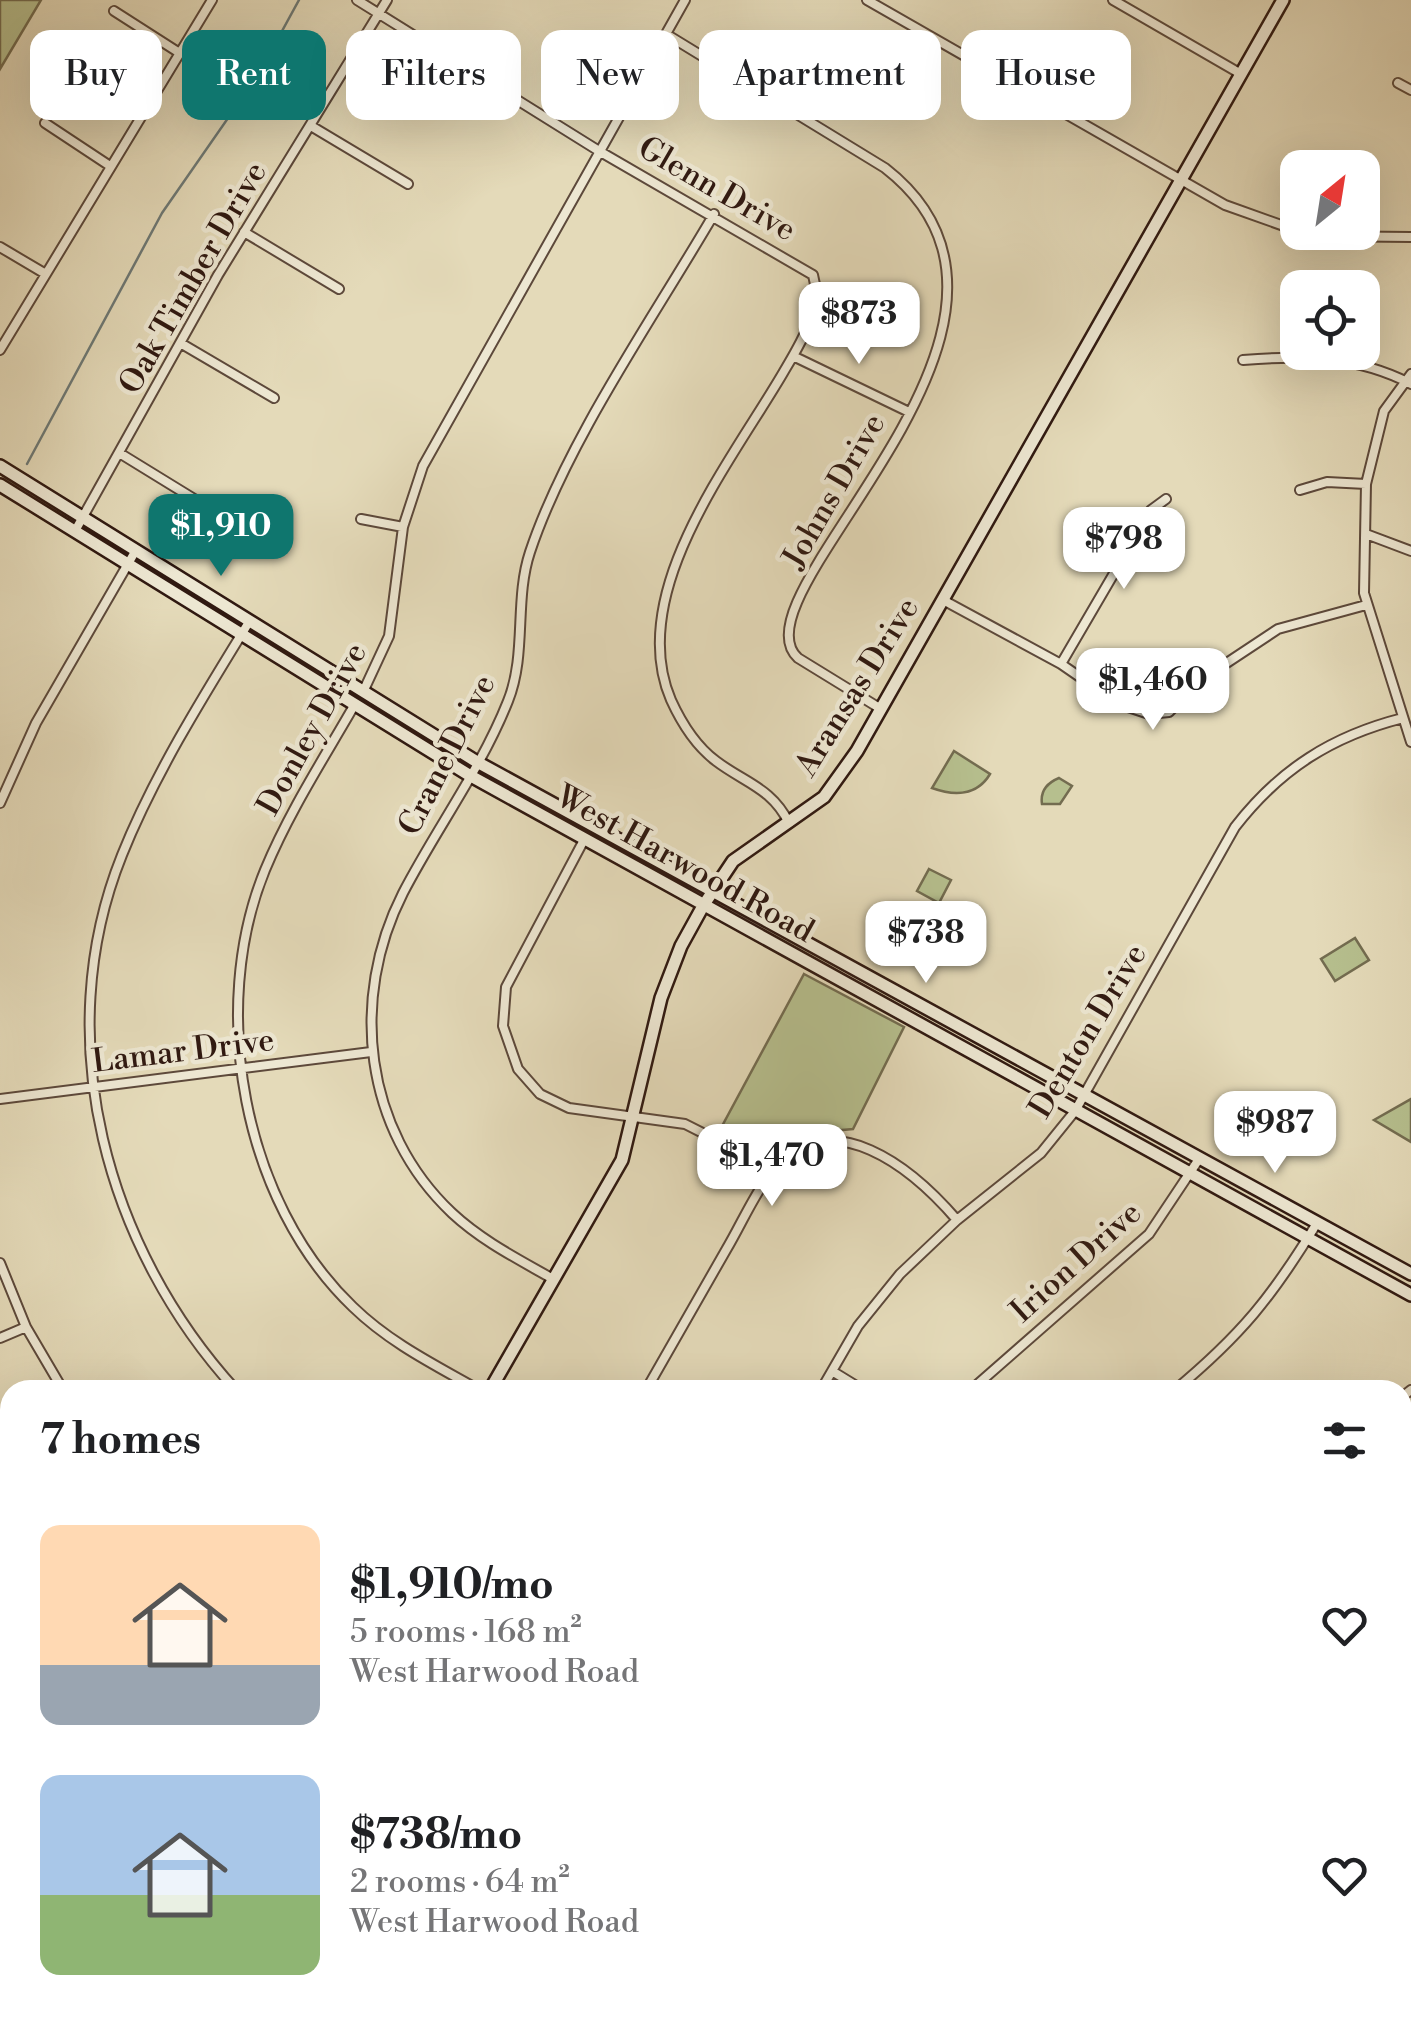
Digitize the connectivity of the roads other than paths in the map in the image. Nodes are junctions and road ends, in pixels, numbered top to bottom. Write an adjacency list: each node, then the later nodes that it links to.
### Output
1 (212, 0): 12 (street)
2 (357, 0): 9 (street, Glenn Drive)
3 (387, 0): 9 (street, Oak Timber Drive)
4 (685, 0): 10 (street, Donley Drive)
5 (868, 0): 21 (street)
6 (1113, 0): 13 (street)
7 (1283, 0): 13 (main road, Aransas Drive)
8 (114, 11): 12 (street)
9 (378, 13): 18 (street, Oak Timber Drive); 19 (street, Glenn Drive)
10 (668, 30)
11 (679, 42): 35 (street, Johns Drive)
12 (178, 52): 20 (street)
13 (1241, 74): 21 (main road, Aransas Drive)
14 (1398, 83): 15 (street)
15 (1411, 90)
16 (617, 120): 19 (street, Donley Drive)
17 (45, 123): 20 (street)
18 (311, 126): 22 (street); 24 (street, Oak Timber Drive)
19 (599, 151): 23 (street, Glenn Drive); 45 (street, Donley Drive)
20 (110, 166): 27 (street)
21 (1180, 178): 25 (street); 51 (main road, Aransas Drive)
22 (408, 184)
23 (714, 214): 31 (street, Glenn Drive); 61 (street, Crane Drive)
24 (244, 232): 28 (street); 29 (street, Oak Timber Drive)
25 (1411, 237)
26 (0, 247): 27 (street)
27 (44, 273): 30 (street)
28 (339, 289)
29 (182, 344): 34 (street); 36 (street, Oak Timber Drive)
30 (0, 350)
31 (793, 356): 35 (street); 64 (street, Glenn Drive)
32 (1243, 360): 33 (street)
33 (1410, 380): 38 (street)
34 (274, 398)
35 (909, 412): 58 (street, Johns Drive)
36 (121, 454): 42 (street); 43 (street, Oak Timber Drive)
37 (0, 466): 43 (main road, West Harwood Road)
38 (1366, 484): 40 (street); 47 (street)
39 (0, 485): 46 (main road, West Harwood Road)
40 (1300, 490)
41 (1166, 499): 55 (street)
42 (204, 505)
43 (84, 518): 46 (street, Oak Timber Drive); 48 (main road, West Harwood Road)
44 (361, 520): 45 (street)
45 (403, 527): 56 (street, Donley Drive)
46 (76, 531): 50 (main road, West Harwood Road)
47 (1366, 534): 49 (street); 52 (street)
48 (136, 550): 50 (street); 53 (main road, West Harwood Road)
49 (1411, 551)
50 (128, 563): 54 (main road, West Harwood Road); 63 (street)
51 (943, 600): 55 (street); 58 (main road, Aransas Drive)
52 (1366, 605): 55 (street); 59 (street)
53 (249, 622): 54 (street); 56 (main road, West Harwood Road)
54 (242, 634): 57 (main road, West Harwood Road); 73 (street)
55 (1060, 664)
56 (364, 690): 57 (street, Donley Drive); 61 (main road, West Harwood Road)
57 (356, 704): 62 (main road, West Harwood Road); 72 (street, Donley Drive)
58 (882, 709): 64 (main road, Aransas Drive)
59 (1403, 718): 60 (street); 74 (street, Denton Drive)
60 (1411, 742)
61 (477, 762): 62 (street, Crane Drive); 65 (main road, West Harwood Road)
62 (470, 776): 66 (main road, West Harwood Road); 71 (street, Crane Drive)
63 (0, 804)
64 (789, 823): 67 (main road, Aransas Drive)
65 (591, 827): 66 (street); 67 (main road, West Harwood Road)
66 (584, 840): 68 (main road, West Harwood Road); 77 (street)
67 (712, 891): 68 (main road, Aransas Drive); 69 (main road, West Harwood Road)
68 (703, 906): 70 (main road, West Harwood Road); 77 (main road, Aransas Drive)
69 (974, 1036): 70 (main road); 74 (main road, West Harwood Road)
70 (966, 1051): 76 (main road, West Harwood Road)
71 (371, 1052): 72 (street, Lamar Drive); 86 (street, Crane Drive)
72 (241, 1071): 73 (street, Lamar Drive); 93 (street, Donley Drive)
73 (93, 1087): 75 (street, Lamar Drive); 92 (street)
74 (1082, 1097): 76 (street, Denton Drive); 78 (main road, West Harwood Road)
75 (0, 1099)
76 (1076, 1111): 80 (main road, West Harwood Road); 81 (street, Denton Drive)
77 (636, 1116): 79 (street); 86 (main road, Aransas Drive)
78 (1200, 1159): 80 (street, Irion Drive); 82 (main road, West Harwood Road)
79 (774, 1169): 81 (street); 95 (street)
80 (1192, 1174): 83 (main road, West Harwood Road); 98 (street, Irion Drive)
81 (957, 1220): 90 (street, Denton Drive)
82 (1317, 1223): 83 (street); 85 (main road, West Harwood Road)
83 (1308, 1238): 87 (main road, West Harwood Road); 99 (street)
84 (0, 1262): 88 (street)
85 (1411, 1274)
86 (553, 1279): 94 (main road, Aransas Drive)
87 (1411, 1294)
88 (26, 1327): 89 (street); 91 (street)
89 (0, 1338)
90 (832, 1370): 96 (street, Denton Drive); 97 (street)
91 (57, 1380)
92 (228, 1380)
93 (462, 1380)
94 (496, 1380)
95 (652, 1380)
96 (826, 1380)
97 (848, 1380)
98 (982, 1380)
99 (1187, 1380)

